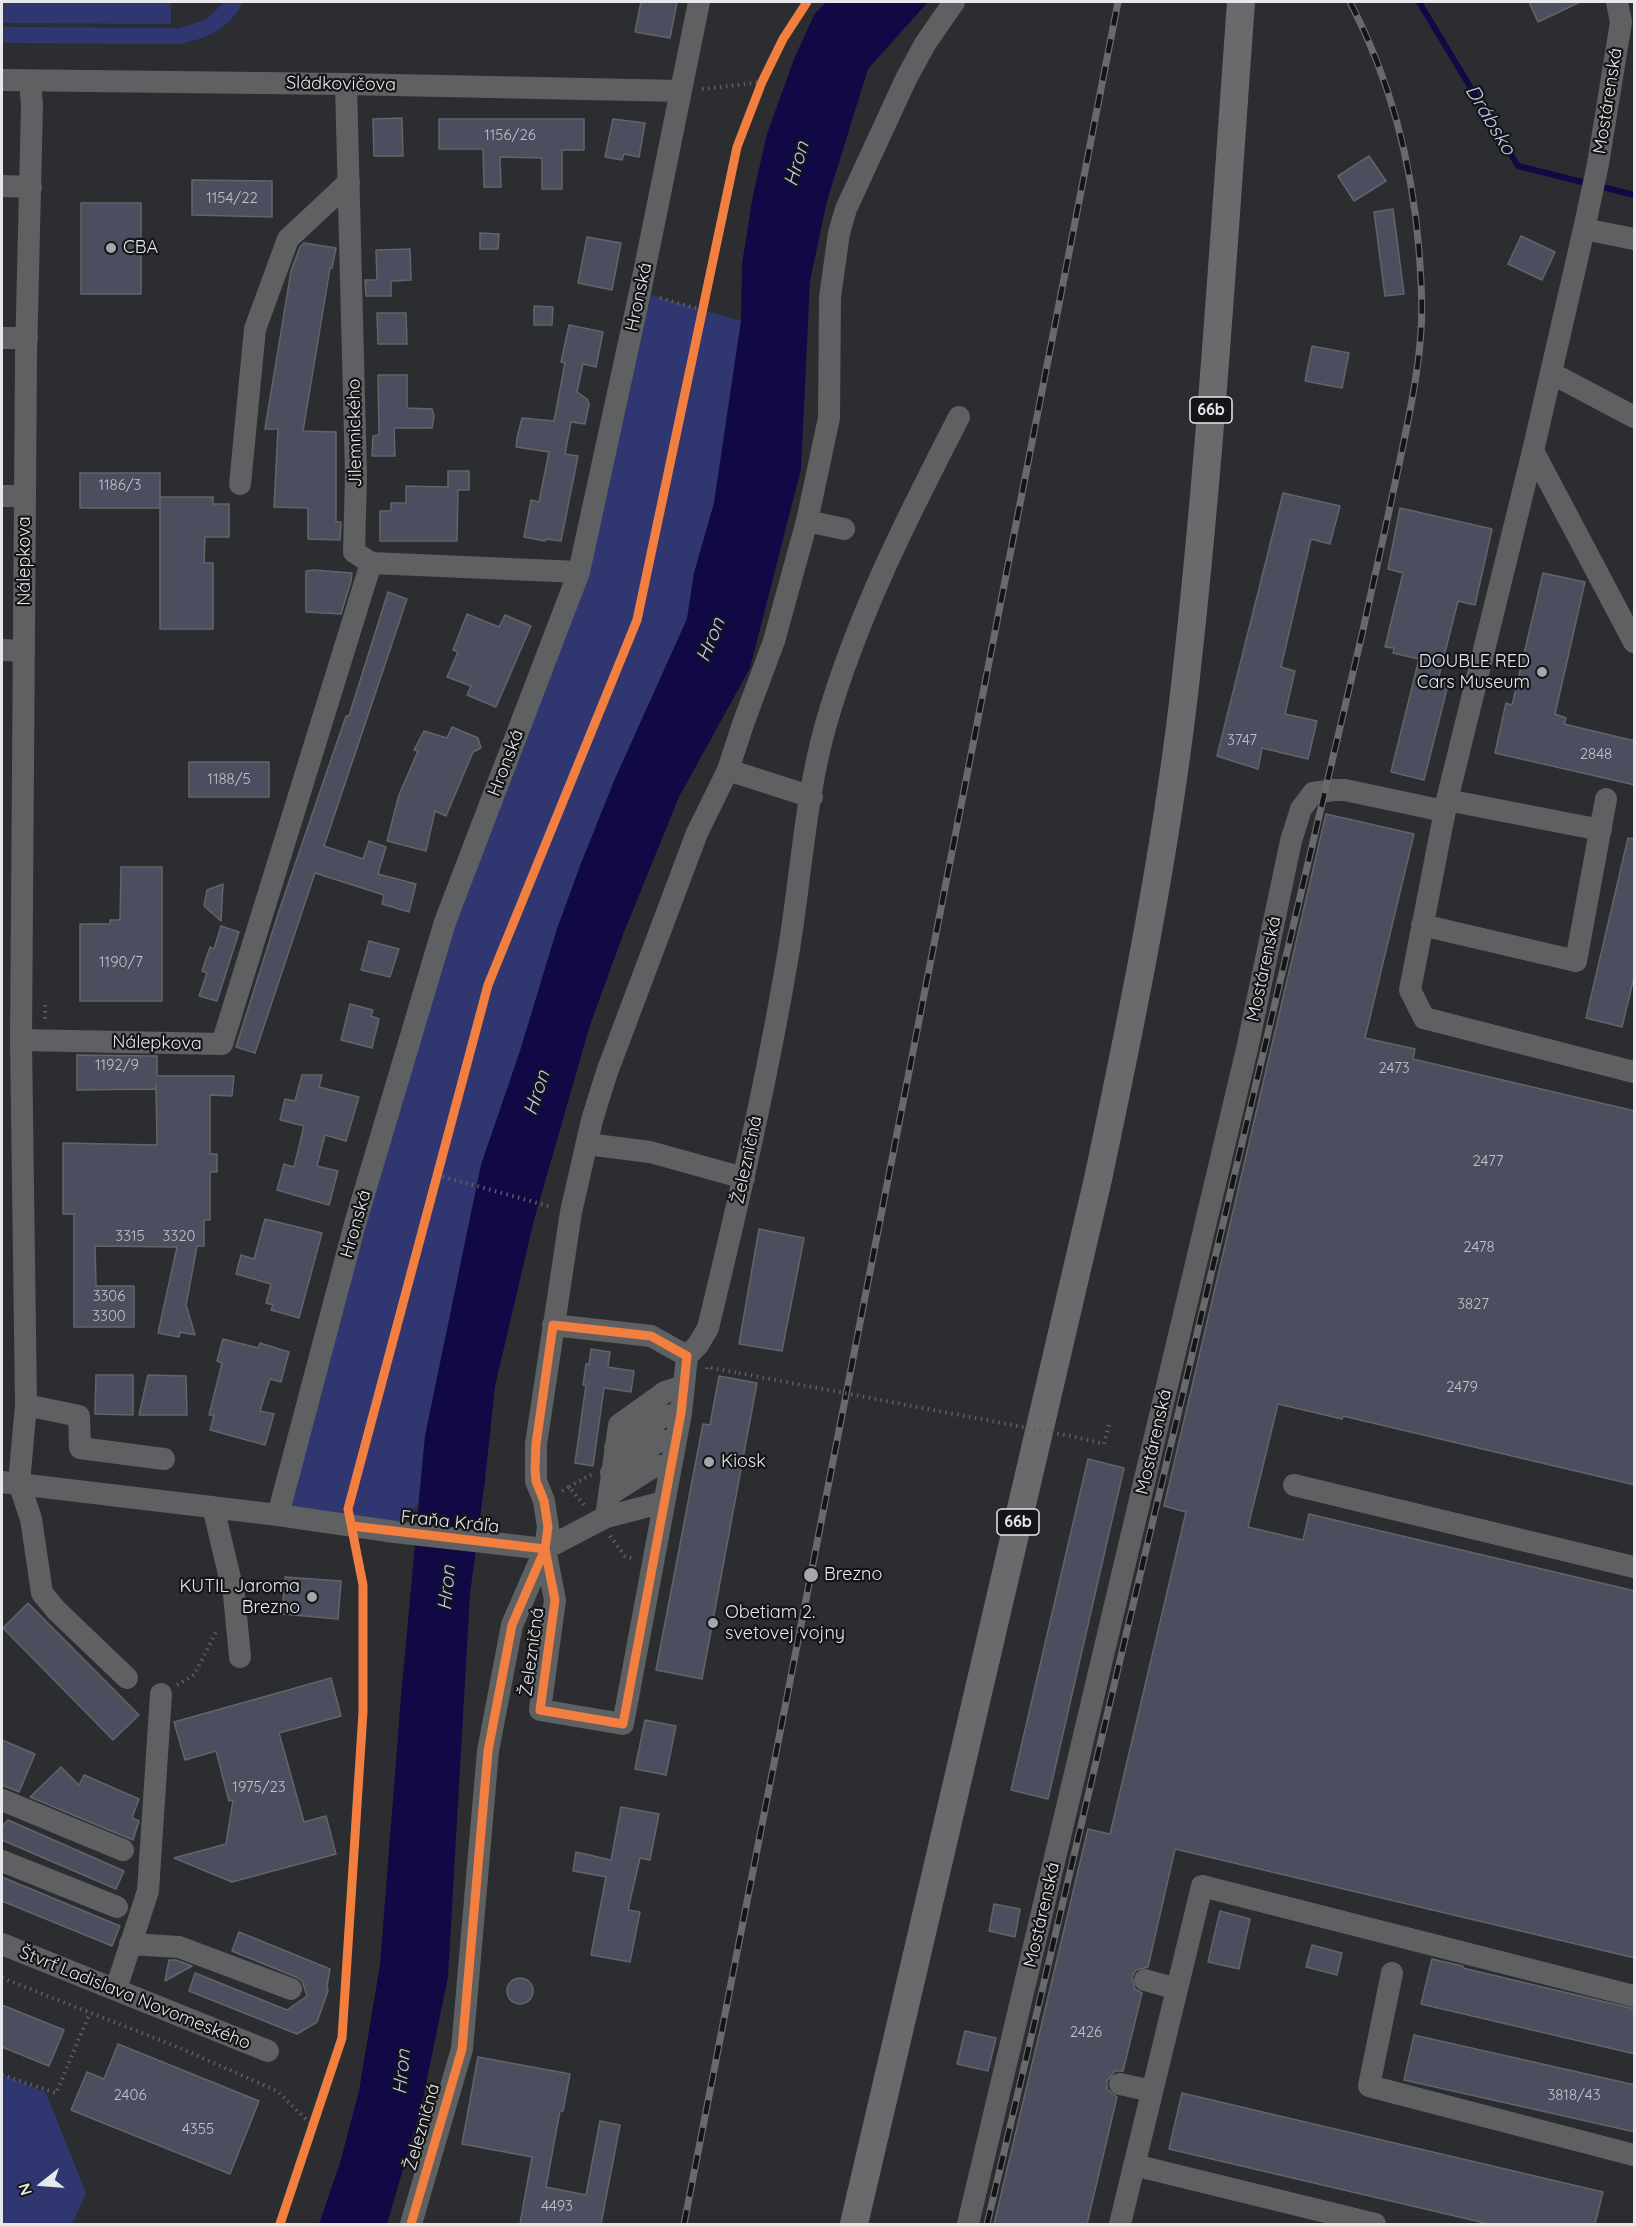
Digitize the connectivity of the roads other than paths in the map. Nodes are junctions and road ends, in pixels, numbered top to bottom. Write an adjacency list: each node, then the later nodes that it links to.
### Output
1 (699, 2): 8 (street, Hronská)
2 (954, 2): 23 (street)
3 (1241, 2): 80 (main road, 66b)
4 (1624, 15): 12 (street, Mostárenská)
5 (2, 80): 6 (street, Sládkovičova)
6 (30, 81): 7 (street, Sládkovičova); 11 (street, Nálepkova)
7 (346, 84): 8 (street, Sládkovičova); 9 (street, Jilemnického)
8 (681, 92): 26 (street, Hronská)
9 (349, 182): 20 (street); 25 (street, Jilemnického)
10 (2, 186): 11 (street)
11 (31, 187): 15 (street, Nálepkova)
12 (1584, 229): 13 (street); 16 (street, Mostárenská)
13 (1635, 239)
14 (2, 338): 15 (street)
15 (27, 338): 22 (street, Nálepkova)
16 (1551, 373): 18 (street); 19 (street, Mostárenská)
17 (958, 417): 31 (street, Železničná)
18 (1635, 417)
19 (1533, 452): 27 (street); 34 (street, Mostárenská)
20 (240, 484)
21 (2, 496): 22 (street)
22 (25, 496): 29 (street, Nálepkova)
23 (807, 521): 24 (street); 30 (street)
24 (844, 530)
25 (371, 563): 26 (street); 38 (street, Nálepkova)
26 (579, 572): 56 (street, Hronská)
27 (1635, 642)
28 (2, 650): 29 (street)
29 (24, 651): 33 (street, Nálepkova)
30 (728, 770): 31 (street); 40 (street)
31 (812, 798): 41 (street, Železničná)
32 (1606, 799): 35 (street)
33 (12, 802): 37 (street, Nálepkova)
34 (1445, 805): 35 (street, Mostárenská); 36 (street, Mostárenská); 81 (street, Mostárenská)
35 (1601, 830): 36 (street)
36 (1422, 925): 39 (street, Mostárenská)
37 (12, 962): 38 (street, Nálepkova)
38 (21, 1041): 45 (street, Nálepkova)
39 (1635, 1072)
40 (587, 1144): 41 (street); 42 (street)
41 (744, 1178): 43 (street, Železničná)
42 (553, 1325): 43 (street); 57 (street)
43 (687, 1356): 44 (street, Železničná)
44 (684, 1386): 46 (street, Železničná); 48 (street)
45 (26, 1405): 49 (street); 51 (street, Nálepkova)
46 (681, 1413): 47 (street, Železničná); 48 (street)
47 (676, 1440): 50 (street, Železničná); 53 (street)
48 (615, 1448): 53 (street)
49 (164, 1459)
50 (671, 1465): 53 (street); 54 (street, Železničná)
51 (10, 1482): 55 (street, Fraňa Kráľa); 60 (street)
52 (1294, 1485): 58 (street)
53 (609, 1495): 54 (street); 57 (street)
54 (664, 1502): 57 (street, Železničná)
55 (213, 1507): 56 (street, Fraňa Kráľa); 59 (street)
56 (278, 1515): 57 (street, Fraňa Kráľa)
57 (545, 1549): 79 (street, Železničná)
58 (1635, 1567)
59 (240, 1657)
60 (127, 1678)
61 (161, 1694): 67 (street)
62 (2, 1800): 63 (street)
63 (123, 1851)
64 (2, 1861): 65 (street)
65 (117, 1907)
66 (2, 1944): 70 (street, Štvrť Ladislava Novomeského)
67 (130, 1944): 70 (street); 71 (street)
68 (1392, 1973): 77 (street)
69 (1145, 1980): 72 (street)
70 (116, 1989): 74 (street, Štvrť Ladislava Novomeského)
71 (291, 1989)
72 (1177, 1989): 73 (street); 76 (street)
73 (1635, 1996)
74 (268, 2051)
75 (1120, 2084): 76 (street)
76 (1152, 2091): 78 (street)
77 (1635, 2155)
78 (1134, 2165): 82 (street); 83 (street)
79 (411, 2224)
80 (854, 2224)
81 (968, 2224)
82 (1120, 2224)
83 (1375, 2224)

